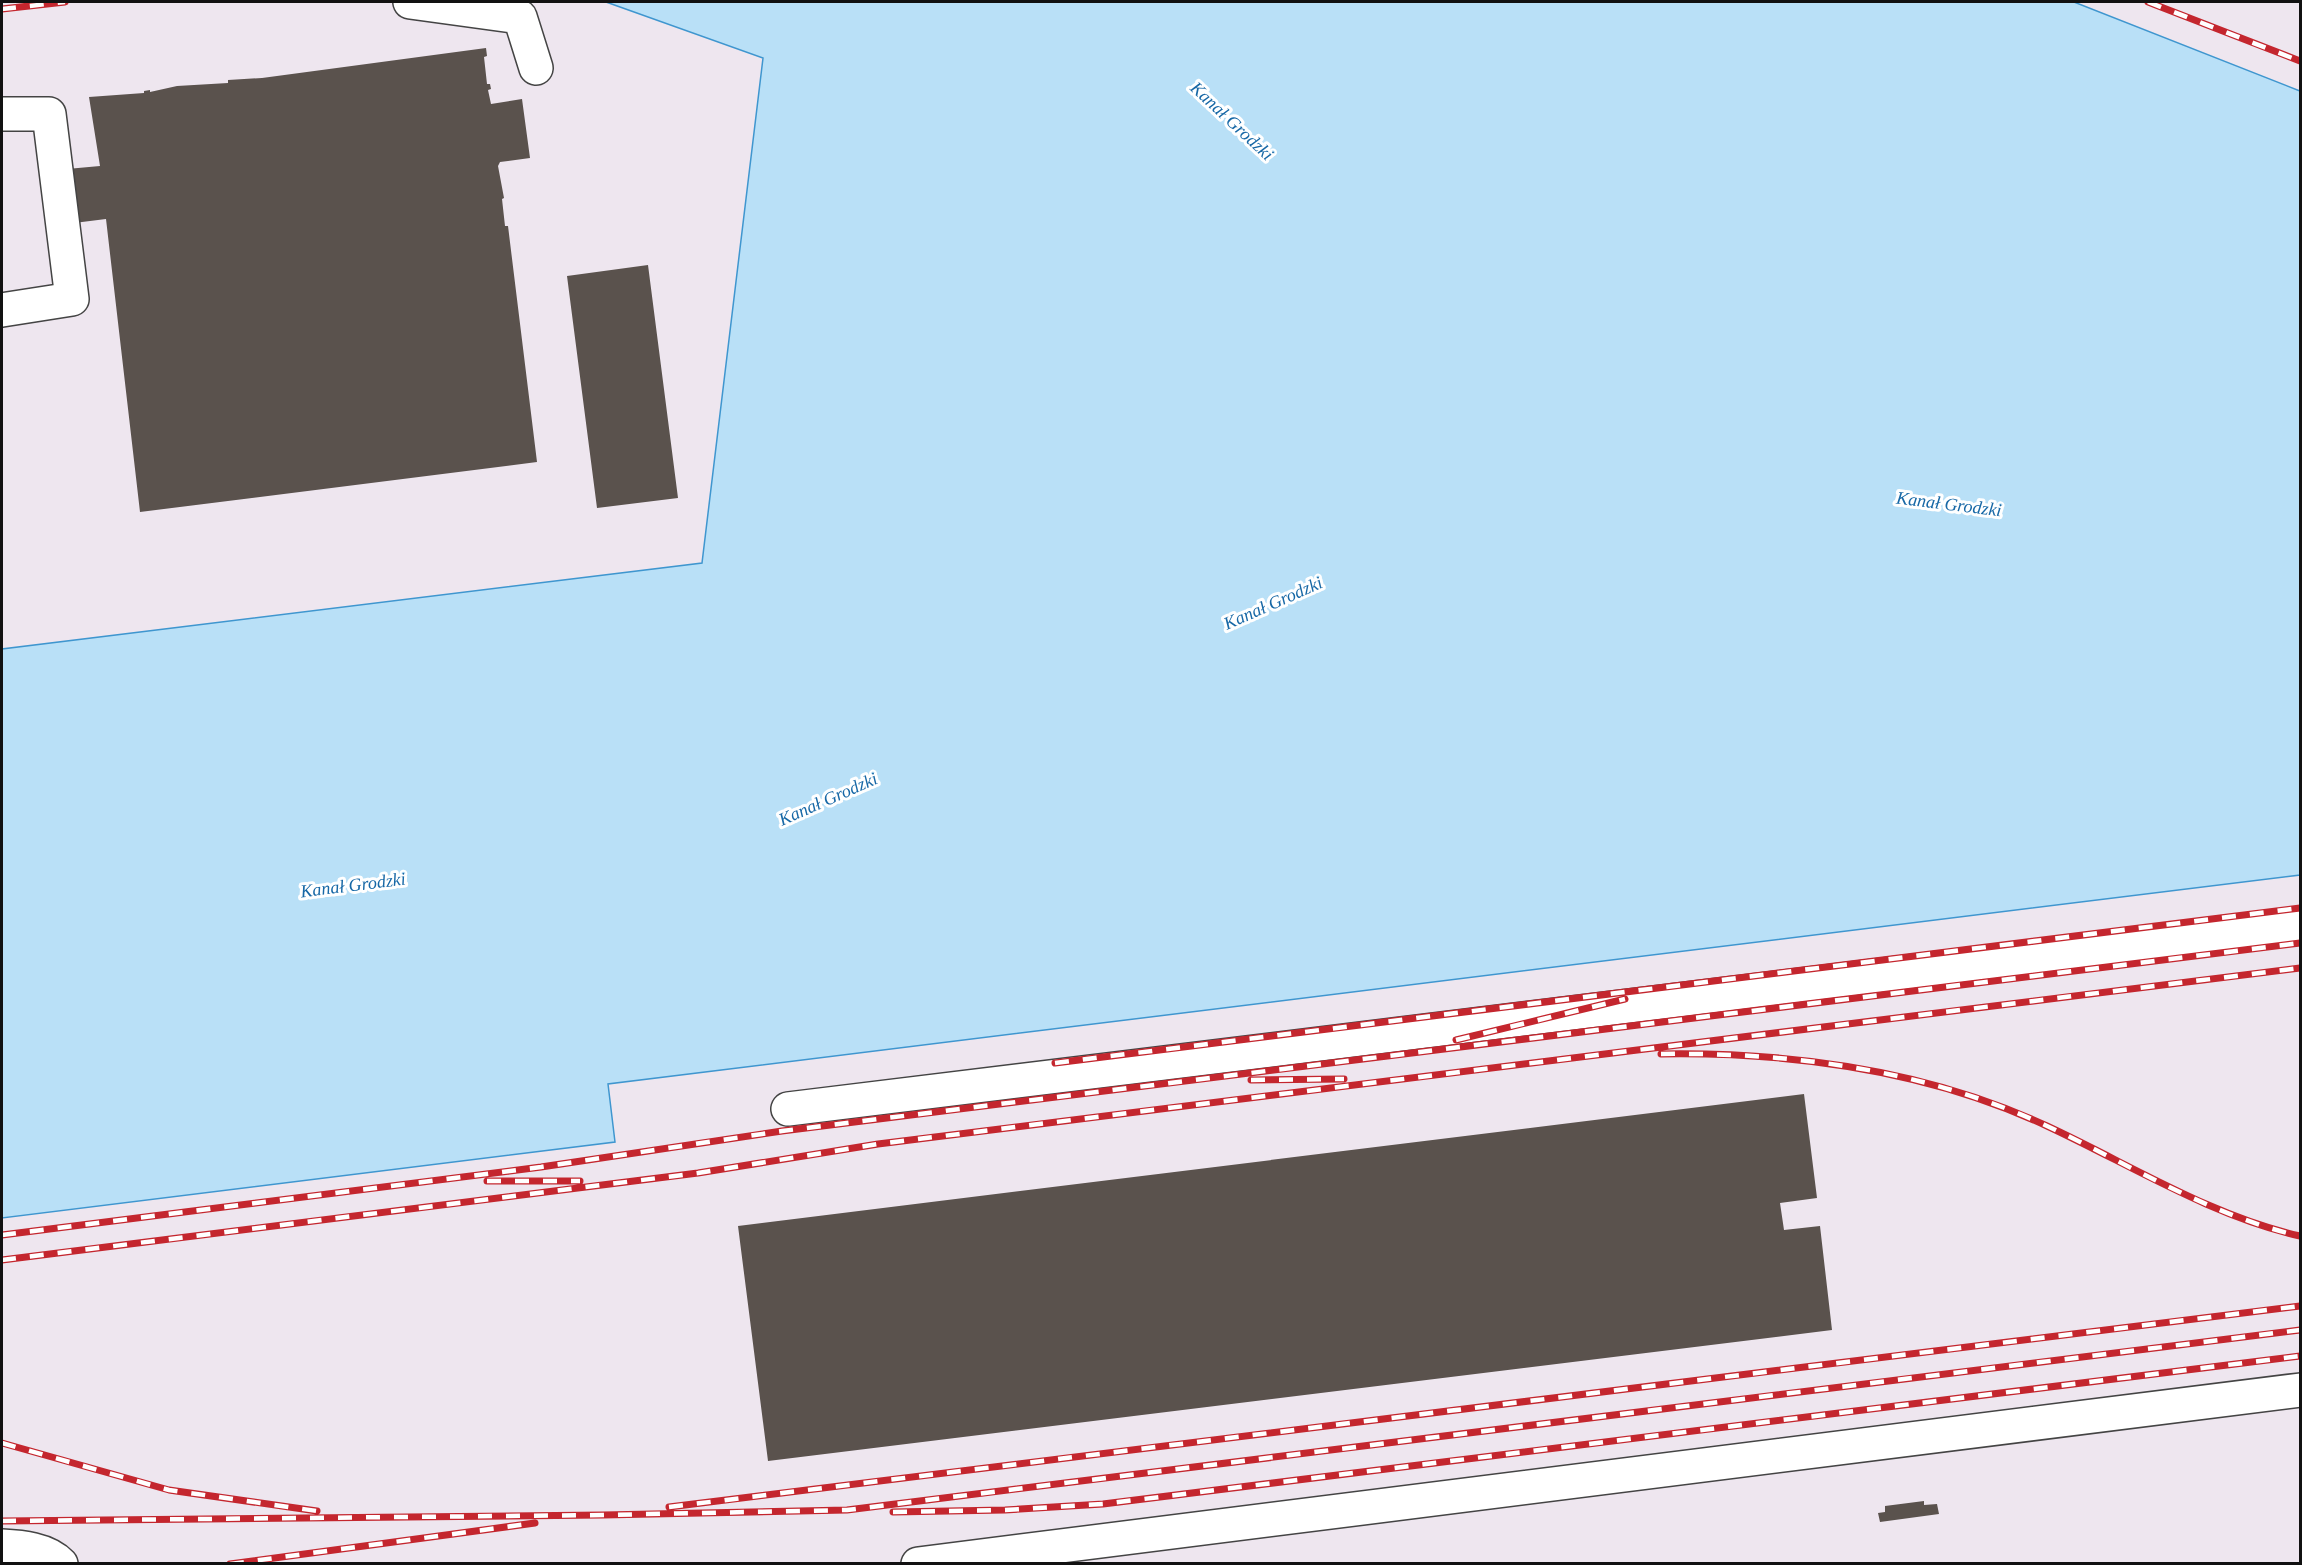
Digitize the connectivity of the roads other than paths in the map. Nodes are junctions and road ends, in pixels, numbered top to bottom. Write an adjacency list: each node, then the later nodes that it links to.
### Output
1 (410, 2): 2 (lane)
2 (536, 68)
3 (2, 114): 4 (lane)
4 (2, 310)
5 (2301, 924): 6 (lane)
6 (788, 1109)
7 (2301, 1390): 10 (lane)
8 (2, 1546): 9 (lane)
9 (61, 1563)
10 (918, 1563)

